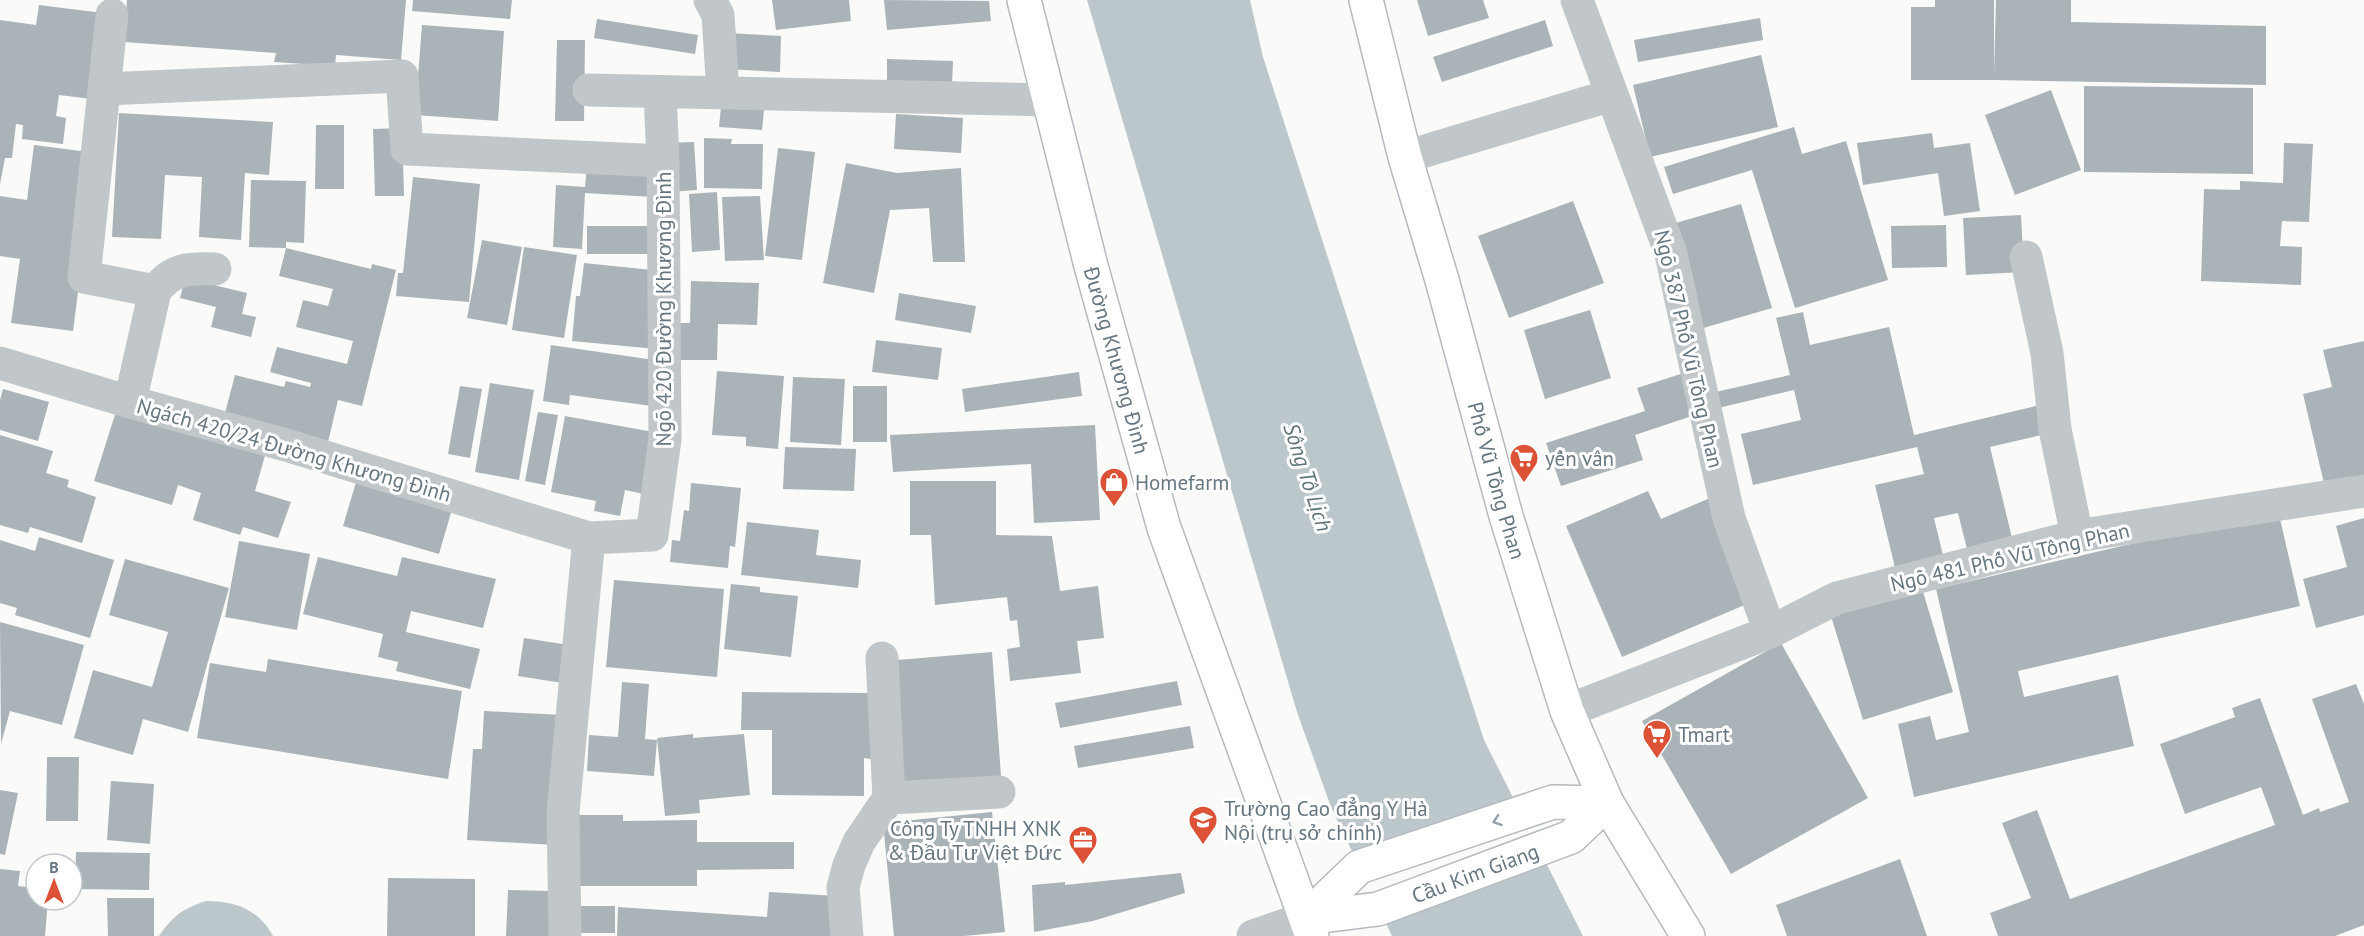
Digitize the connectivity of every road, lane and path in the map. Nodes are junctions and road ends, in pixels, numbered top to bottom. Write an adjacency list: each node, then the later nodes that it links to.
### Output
1 (710, 0): 9 (street)
2 (1024, 0): 11 (main road, Đường Khương Đình)
3 (1366, 0): 12 (main road, Phố Vũ Tông Phan)
4 (1577, 0): 10 (street, Ngõ 387 Phố Vũ Tông Phan)
5 (112, 15): 6 (street)
6 (104, 89): 13 (street); 16 (street)
7 (589, 90): 8 (street)
8 (660, 92): 9 (street); 13 (street, Ngõ 420 Đường Khương Đình)
9 (723, 93): 11 (street)
10 (1612, 95): 12 (street); 22 (street, Ngõ 387 Phố Vũ Tông Phan)
11 (1049, 100): 28 (main road, Đường Khương Đình)
12 (1406, 157): 24 (main road, Phố Vũ Tông Phan)
13 (663, 162): 21 (street, Ngõ 420 Đường Khương Đình)
14 (2026, 257): 20 (street)
15 (215, 269): 16 (street)
16 (155, 291): 18 (street)
17 (0, 363): 18 (street, Ngách 420/24 Đường Khương Đình)
18 (130, 402): 21 (street, Ngách 420/24 Đường Khương Đình)
19 (2364, 491): 20 (street, Ngõ 481 Phố Vũ Tông Phan)
20 (2077, 536): 22 (street, Ngõ 481 Phố Vũ Tông Phan)
21 (589, 538): 29 (street)
22 (1770, 632): 24 (street, Ngõ 481 Phố Vũ Tông Phan)
23 (882, 658): 26 (street)
24 (1567, 711): 27 (main road, Phố Vũ Tông Phan)
25 (999, 792): 26 (street)
26 (889, 798): 30 (street)
27 (1607, 803): 28 (main road, Cầu Kim Giang); 28 (main road, Cầu Kim Giang, one-way to 28); 32 (main road, Phố Vũ Tông Phan)
28 (1309, 927): 31 (street)
29 (565, 936)
30 (847, 936)
31 (1253, 936)
32 (1688, 936)

